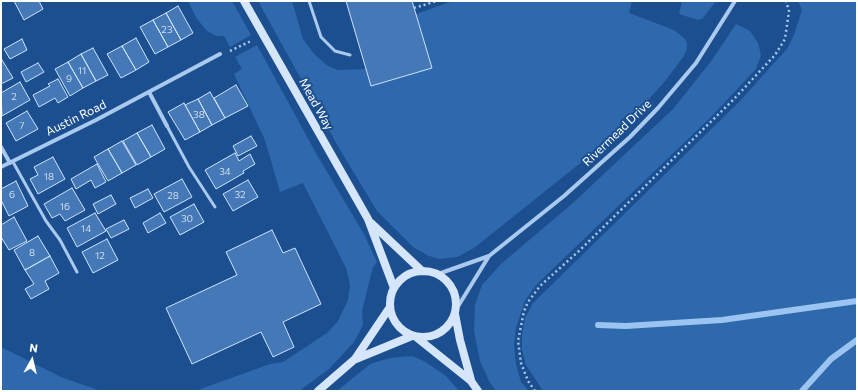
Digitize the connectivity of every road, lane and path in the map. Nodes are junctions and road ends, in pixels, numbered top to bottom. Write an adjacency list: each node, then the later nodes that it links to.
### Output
1 (244, 1): 7 (main road, Mead Way)
2 (309, 1): 9 (lane)
3 (437, 1): 6 (path)
4 (735, 1): 17 (street, Rivermead Drive)
5 (786, 1): 29 (path)
6 (414, 8)
7 (263, 34): 8 (path); 16 (main road, Mead Way)
8 (220, 54): 10 (street, Austin Road)
9 (350, 55)
10 (148, 92): 11 (street); 13 (street, Austin Road)
11 (167, 126): 15 (lane)
12 (1, 147): 13 (street)
13 (11, 162): 14 (street, Austin Road); 19 (lane)
14 (1, 167)
15 (215, 208)
16 (368, 219): 18 (main road, Mead Way); 21 (main road, Mead Way)
17 (489, 256): 20 (street); 23 (street)
18 (422, 271): 20 (main road); 21 (main road)
19 (77, 272)
20 (438, 274): 23 (main road)
21 (394, 288): 22 (main road)
22 (390, 307): 24 (main road); 25 (main road)
23 (456, 311): 24 (main road); 26 (main road)
24 (414, 336): 25 (main road); 26 (main road)
25 (355, 359): 27 (main road)
26 (471, 381): 28 (main road)
27 (318, 391)
28 (478, 391)
29 (535, 391)

